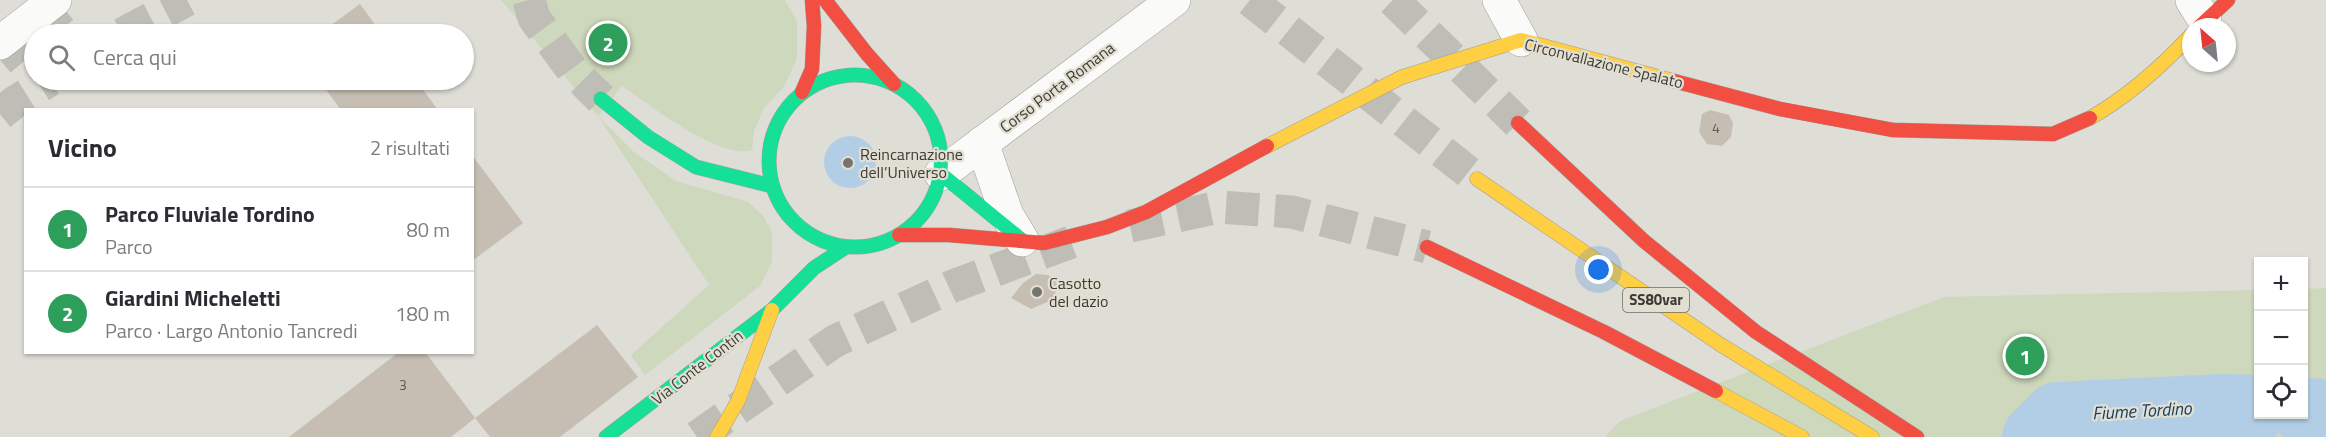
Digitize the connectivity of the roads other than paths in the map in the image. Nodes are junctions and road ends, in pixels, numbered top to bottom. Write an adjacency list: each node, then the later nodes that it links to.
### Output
1 (55, 0): 8 (street)
2 (812, 0): 13 (main road)
3 (825, 0): 12 (main road)
4 (1174, 0): 6 (street, Corso Porta Romana)
5 (1499, 0): 10 (street)
6 (1138, 11): 16 (street, Corso Porta Romana)
7 (2203, 17): 10 (main road, Circonvallazione Spalato)
8 (24, 24)
9 (24, 24): 11 (street)
10 (1521, 40): 23 (main road, Circonvallazione Spalato)
11 (0, 43)
12 (894, 84): 13 (main road); 17 (main road)
13 (802, 92): 19 (main road)
14 (601, 99): 19 (main road)
15 (1518, 123): 33 (main road)
16 (982, 143): 17 (street, Corso Porta Romana); 23 (street)
17 (940, 174): 21 (main road); 23 (main road)
18 (1478, 179): 32 (main road, SS80var)
19 (772, 186): 20 (main road)
20 (795, 224): 22 (main road); 24 (main road)
21 (899, 236): 23 (main road, Circonvallazione Spalato); 24 (main road)
22 (797, 240)
23 (1022, 240)
24 (846, 247): 27 (main road, Via Conte Contin)
25 (1427, 247): 31 (main road)
26 (796, 268): 27 (main road)
27 (788, 295): 28 (main road, Via Conte Contin)
28 (772, 310): 29 (main road, Via Conte Contin); 30 (main road)
29 (606, 437)
30 (717, 437)
31 (1802, 437)
32 (1872, 437)
33 (1917, 437)

